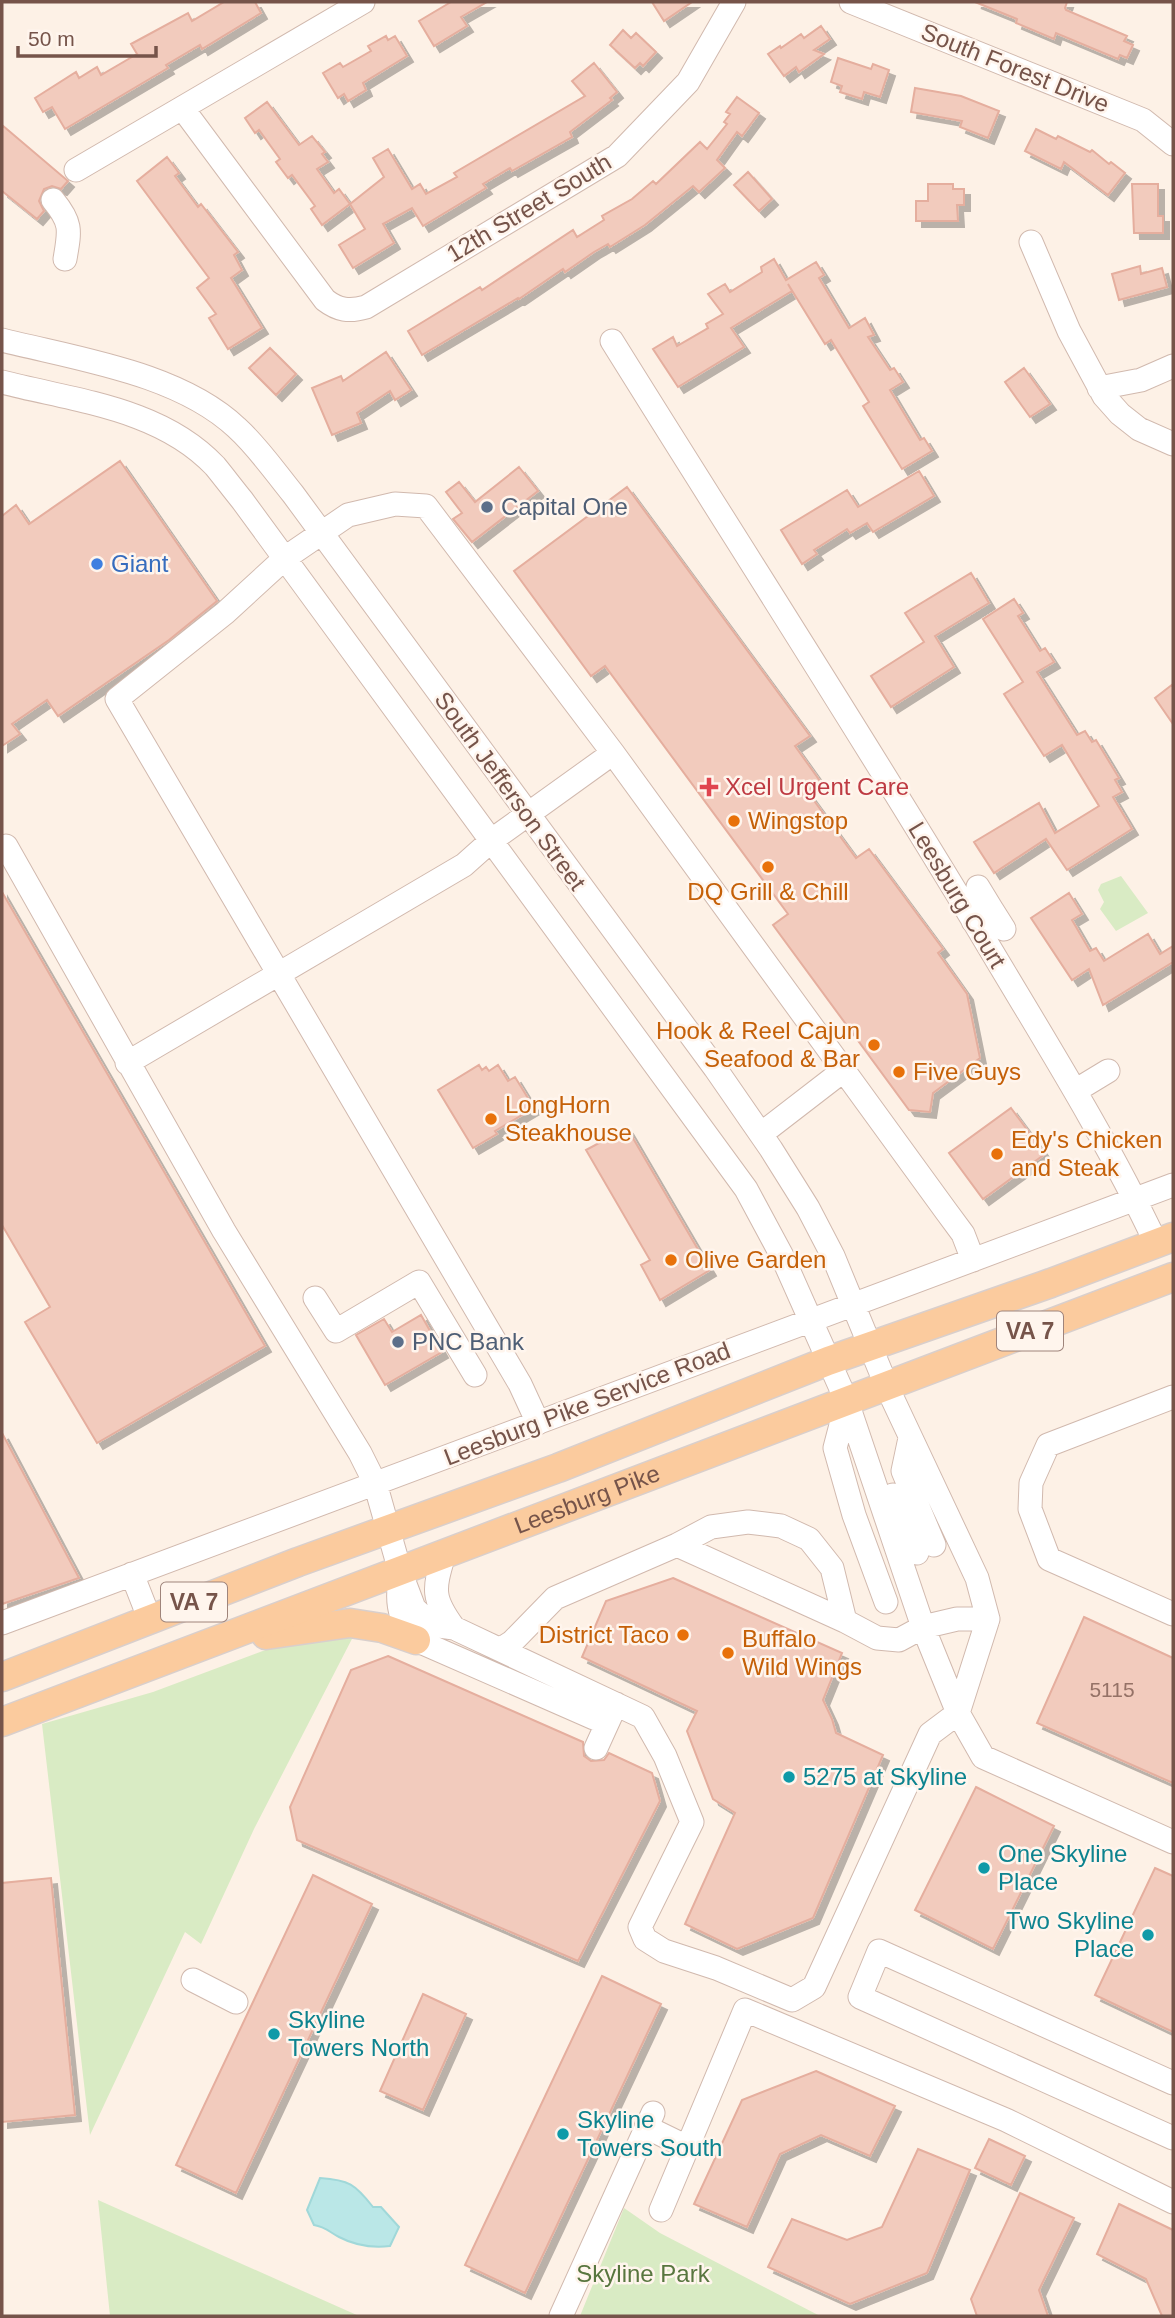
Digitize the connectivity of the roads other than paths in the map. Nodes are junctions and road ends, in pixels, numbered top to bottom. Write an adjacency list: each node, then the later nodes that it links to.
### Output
1 (363, 2): 4 (street)
2 (734, 2): 4 (street, 12th Street South)
3 (850, 2): 5 (street, South Forest Drive)
4 (183, 108): 6 (street)
5 (1173, 144)
6 (76, 170)
7 (53, 200): 9 (street)
8 (1032, 244): 14 (street)
9 (65, 259)
10 (2, 340): 16 (street, South Jefferson Street)
11 (612, 341): 23 (street, Leesburg Court)
12 (1173, 366): 14 (street)
13 (2, 382): 17 (street, South Jefferson Street)
14 (1099, 388): 15 (street)
15 (1173, 444)
16 (322, 532): 17 (street); 18 (street); 19 (street, South Jefferson Street)
17 (285, 558): 20 (street, South Jefferson Street); 24 (street)
18 (613, 753): 19 (street); 26 (street)
19 (529, 815): 20 (street); 29 (street, South Jefferson Street)
20 (492, 841): 24 (street); 37 (street, South Jefferson Street)
21 (6, 846): 25 (street)
22 (978, 887): 23 (street)
23 (990, 920): 28 (street, Leesburg Court)
24 (279, 973): 25 (street); 44 (street)
25 (127, 1063): 47 (street)
26 (844, 1070): 29 (street); 33 (street)
27 (1108, 1071): 28 (street)
28 (1075, 1091): 31 (street, Leesburg Court)
29 (761, 1134): 36 (street, South Jefferson Street)
30 (1173, 1185): 31 (street, Leesburg Pike Service Road)
31 (1135, 1199): 32 (street, Leesburg Court); 33 (street, Leesburg Pike Service Road)
32 (1165, 1240): 38 (main road, Leesburg Pike / VA 7)
33 (973, 1260): 36 (street, Leesburg Pike Service Road)
34 (1173, 1277): 41 (main road, Leesburg Pike / VA 7)
35 (315, 1298): 40 (street)
36 (852, 1305): 37 (street, Leesburg Pike Service Road); 38 (street, South Jefferson Street)
37 (810, 1321): 39 (street, South Jefferson Street); 44 (street, Leesburg Pike Service Road)
38 (869, 1348): 39 (main road, Leesburg Pike / VA 7); 41 (street, South Jefferson Street)
39 (828, 1361): 43 (street, South Jefferson Street); 48 (main road, Leesburg Pike / VA 7)
40 (474, 1375)
41 (887, 1387): 43 (main road, Leesburg Pike / VA 7); 45 (street, South Jefferson Street)
42 (1173, 1397): 54 (street)
43 (847, 1402): 46 (street, South Jefferson Street); 50 (main road, Leesburg Pike / VA 7); 53 (street)
44 (538, 1423): 47 (street, Leesburg Pike Service Road)
45 (910, 1438): 46 (street); 55 (street, South Jefferson Street)
46 (866, 1459): 59 (street, South Jefferson Street)
47 (375, 1483): 48 (street); 52 (street, Leesburg Pike Service Road)
48 (388, 1531): 51 (street); 56 (main road, Leesburg Pike / VA 7)
49 (677, 1545): 57 (street); 57 (street); 63 (street)
50 (444, 1554): 51 (main road, Leesburg Pike / VA 7); 60 (street)
51 (400, 1572): 60 (street); 61 (street); 62 (main road, Leesburg Pike / VA 7)
52 (132, 1574): 56 (street); 58 (street, Leesburg Pike Service Road)
53 (886, 1602)
54 (1173, 1614)
55 (988, 1619): 59 (street); 66 (street)
56 (150, 1620): 64 (main road, Leesburg Pike / VA 7)
57 (845, 1620): 59 (street)
58 (2, 1623)
59 (923, 1627): 66 (street, South Jefferson Street)
60 (454, 1628): 63 (street)
61 (416, 1640): 62 (main road); 67 (street)
62 (204, 1645): 68 (main road, Leesburg Pike / VA 7)
63 (501, 1648): 65 (street)
64 (2, 1677)
65 (616, 1704): 66 (street); 69 (street)
66 (958, 1713): 70 (street, South Jefferson Street)
67 (594, 1718)
68 (2, 1722)
69 (596, 1748)
70 (1173, 1842)
71 (193, 1980): 72 (street)
72 (236, 2002)
73 (1173, 2083): 74 (street)
74 (1173, 2138)
75 (687, 2147): 76 (street); 77 (street); 78 (street)
76 (1173, 2202)
77 (661, 2210)
78 (561, 2316)

